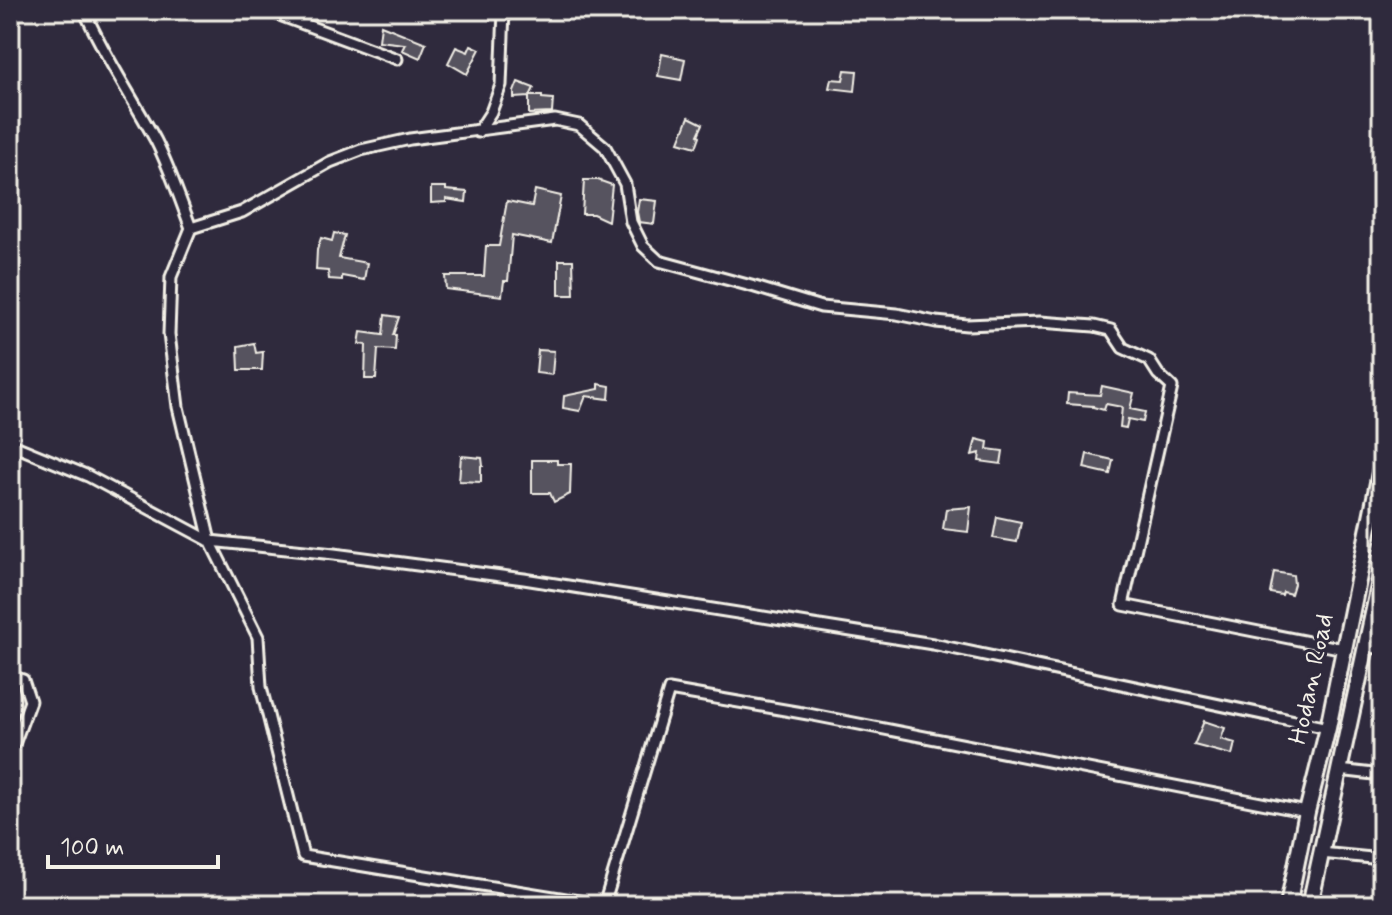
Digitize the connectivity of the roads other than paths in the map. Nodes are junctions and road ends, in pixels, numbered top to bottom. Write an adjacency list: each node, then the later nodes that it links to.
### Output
1 (84, 10): 6 (street)
2 (266, 10): 4 (street)
3 (504, 10): 5 (street)
4 (397, 59)
5 (478, 132): 6 (street); 12 (street)
6 (191, 228): 9 (street)
7 (10, 444): 9 (street)
8 (1382, 463): 12 (main road, Hodan Road)
9 (210, 541): 15 (street); 22 (street)
10 (1382, 573): 11 (main road, Hodan Road)
11 (1366, 646): 13 (street); 17 (main road, Hodan Road)
12 (1344, 649): 15 (main road, Hodan Road)
13 (1382, 649)
14 (10, 676): 16 (street)
15 (1328, 728): 19 (main road, Hodan Road)
16 (10, 755)
17 (1339, 770): 18 (street); 20 (main road, Hodan Road)
18 (1382, 775)
19 (1307, 812): 22 (street); 23 (main road, Hodan Road)
20 (1321, 853): 21 (street); 24 (main road, Hodan Road)
21 (1382, 859)
22 (603, 905)
23 (1288, 905)
24 (1310, 905)

